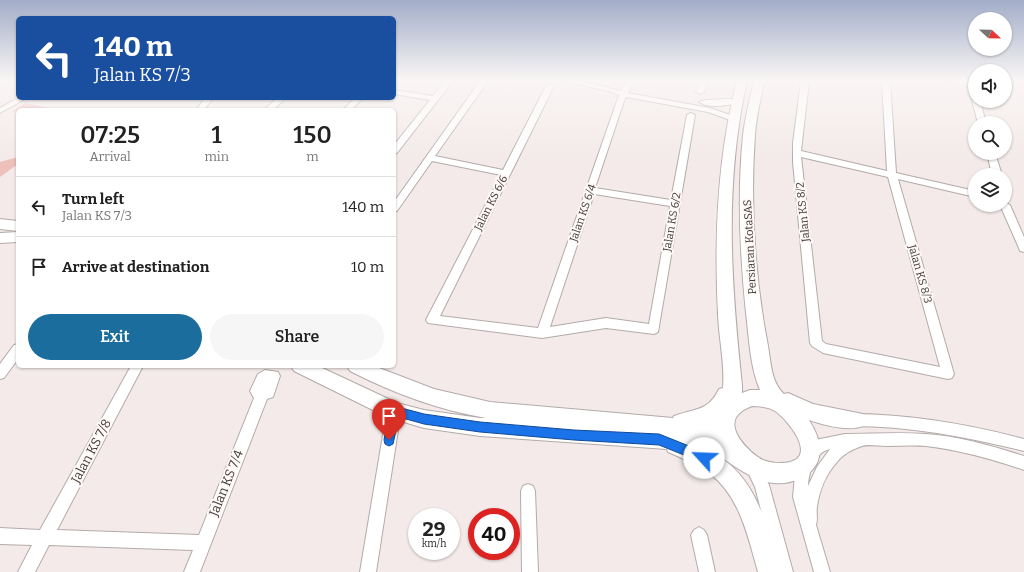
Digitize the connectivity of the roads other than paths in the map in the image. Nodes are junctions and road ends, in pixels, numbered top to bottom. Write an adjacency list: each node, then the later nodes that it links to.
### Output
1 (428, 108): 12 (street)
2 (465, 108): 14 (street)
3 (539, 108): 15 (street, Jalan KS 6/6)
4 (619, 108): 17 (street, Jalan KS 6/4)
5 (700, 108): 11 (street)
6 (735, 108): 11 (street, Persiaran KotaSAS)
7 (754, 108): 30 (street, Persiaran KotaSAS)
8 (802, 108): 13 (street, Jalan KS 8/2)
9 (888, 108): 16 (street, Jalan KS 8/3)
10 (691, 115): 19 (street, Jalan KS 6/2)
11 (732, 119): 28 (street, Persiaran KotaSAS)
12 (396, 148)
13 (797, 153): 16 (street); 36 (street, Jalan KS 8/2)
14 (430, 158): 15 (street); 20 (street)
15 (506, 173): 27 (street, Jalan KS 6/6)
16 (892, 175): 18 (street); 36 (street, Jalan KS 8/3)
17 (590, 190): 19 (street); 27 (street, Jalan KS 6/4)
18 (968, 192)
19 (676, 204): 27 (street, Jalan KS 6/2)
20 (396, 206)
21 (1008, 212): 26 (street)
22 (0, 224): 23 (street)
23 (16, 226)
24 (0, 238): 25 (street)
25 (16, 238)
26 (1024, 248)
27 (542, 333)
28 (729, 347): 39 (street, Persiaran KotaSAS); 41 (street)
29 (16, 352): 35 (street)
30 (761, 358): 37 (street, Persiaran KotaSAS); 40 (street)
31 (136, 368): 50 (street, Jalan KS 7/8)
32 (304, 368): 38 (street)
33 (361, 368): 41 (street)
34 (272, 370): 52 (street, Jalan KS 7/4)
35 (0, 374)
36 (948, 374)
37 (784, 407): 39 (street, Persiaran KotaSAS); 40 (street); 44 (street, Persiaran KotaSAS)
38 (394, 411): 41 (street); 55 (street)
39 (728, 412): 41 (street); 46 (street, Persiaran KotaSAS)
40 (856, 420): 43 (street)
41 (658, 432): 46 (street); 58 (street)
42 (864, 440): 44 (street); 45 (street); 51 (street)
43 (1024, 445)
44 (808, 458): 46 (street, Persiaran KotaSAS); 51 (street, Persiaran KotaSAS)
45 (1024, 463)
46 (749, 464): 59 (street, Persiaran KotaSAS)
47 (528, 491): 56 (street)
48 (699, 535): 57 (street)
49 (0, 536): 50 (street)
50 (45, 537): 52 (street); 53 (street, Jalan KS 7/8)
51 (812, 537): 60 (street, Persiaran KotaSAS)
52 (202, 543): 54 (street, Jalan KS 7/4)
53 (26, 572)
54 (192, 572)
55 (368, 572)
56 (530, 572)
57 (707, 572)
58 (770, 572)
59 (785, 572)
60 (822, 572)

